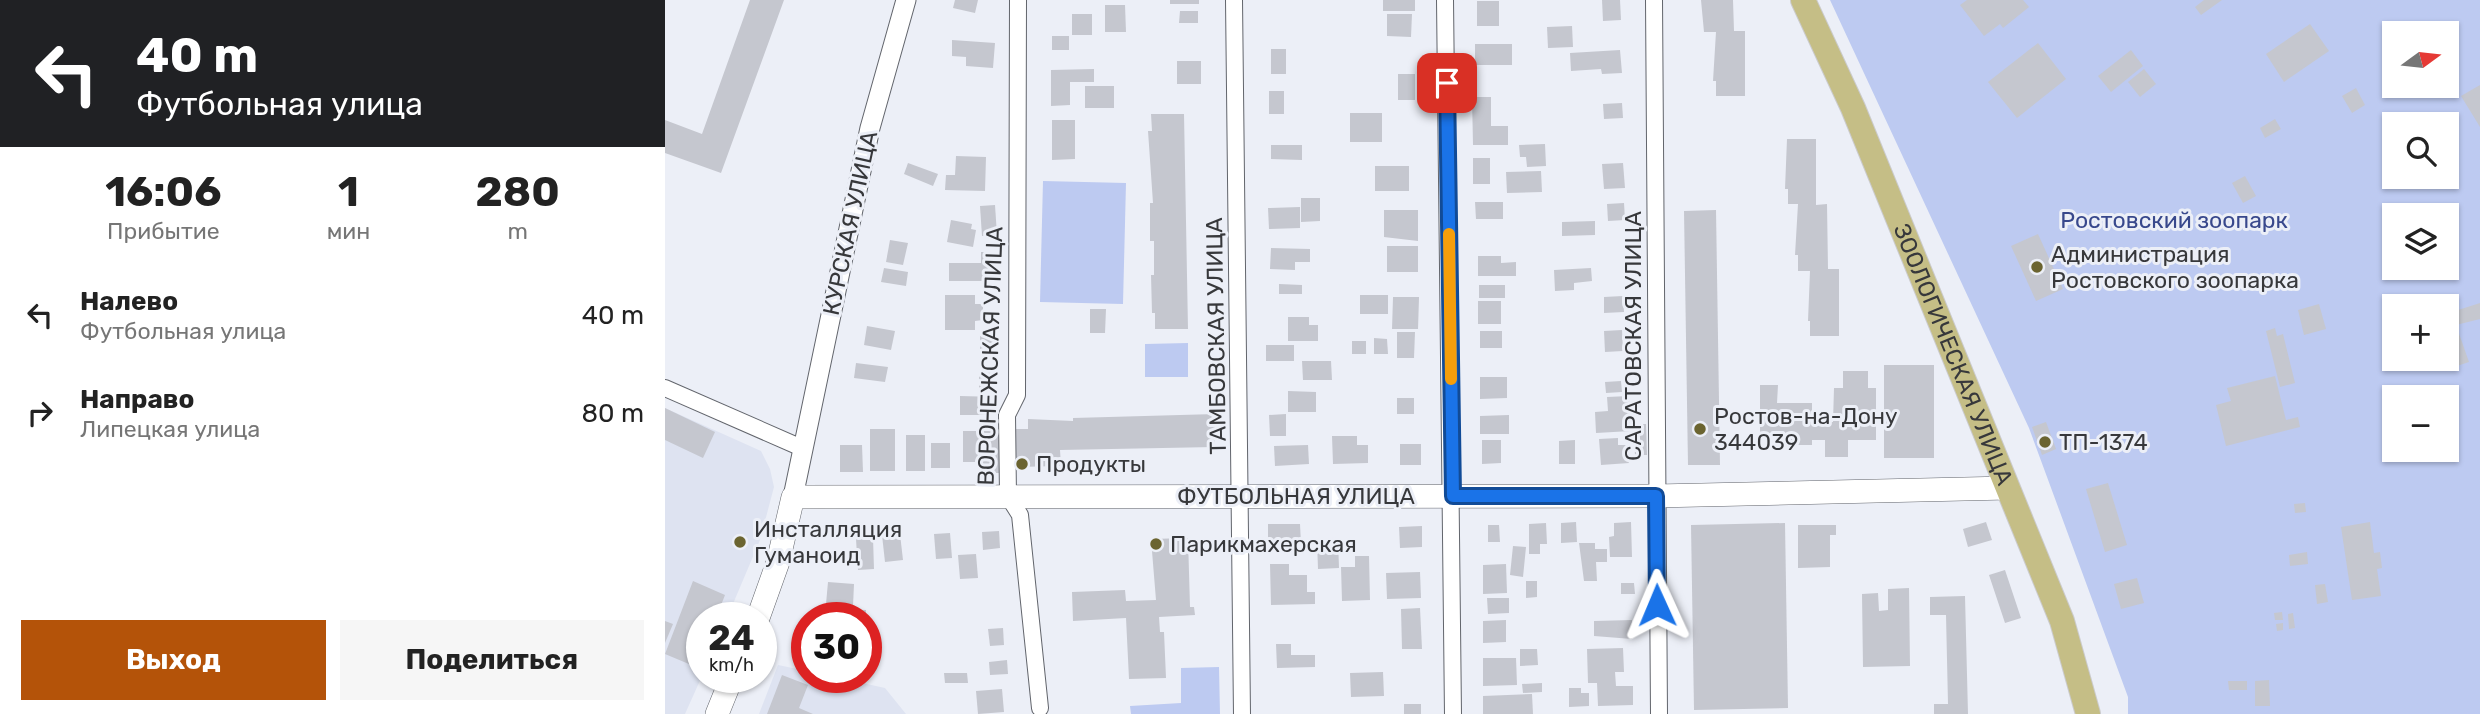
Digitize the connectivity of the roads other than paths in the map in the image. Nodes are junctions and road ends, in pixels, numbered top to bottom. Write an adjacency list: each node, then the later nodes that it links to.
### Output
1 (906, 0): 8 (street, КУРСКАЯ УЛИЦА)
2 (1018, 0): 10 (street, ВОРОНЕЖСКАЯ УЛИЦА)
3 (1234, 0): 11 (street, ТАМБОВСКАЯ УЛИЦА)
4 (1445, 0): 12 (street)
5 (1654, 0): 13 (street, САРАТОВСКАЯ УЛИЦА)
6 (1803, 0): 9 (main road, ЗООЛОГИЧЕСКАЯ УЛИЦА)
7 (665, 388): 8 (street)
8 (802, 448): 14 (street, КУРСКАЯ УЛИЦА)
9 (2008, 488): 13 (main road, ФУТБОЛЬНАЯ УЛИЦА); 22 (main road, ЗООЛОГИЧЕСКАЯ УЛИЦА)
10 (1008, 496): 11 (main road, ФУТБОЛЬНАЯ УЛИЦА); 14 (main road, ФУТБОЛЬНАЯ УЛИЦА); 17 (street, ВОРОНЕЖСКАЯ УЛИЦА)
11 (1241, 496): 12 (main road, ФУТБОЛЬНАЯ УЛИЦА); 19 (street, ТАМБОВСКАЯ УЛИЦА)
12 (1453, 496): 13 (main road, ФУТБОЛЬНАЯ УЛИЦА); 20 (street)
13 (1656, 496): 21 (street, САРАТОВСКАЯ УЛИЦА)
14 (793, 497): 15 (main road, КУРСКАЯ УЛИЦА)
15 (764, 602)
16 (726, 693): 18 (main road)
17 (1040, 708)
18 (717, 714)
19 (1242, 714)
20 (1453, 714)
21 (1658, 714)
22 (2088, 714)

